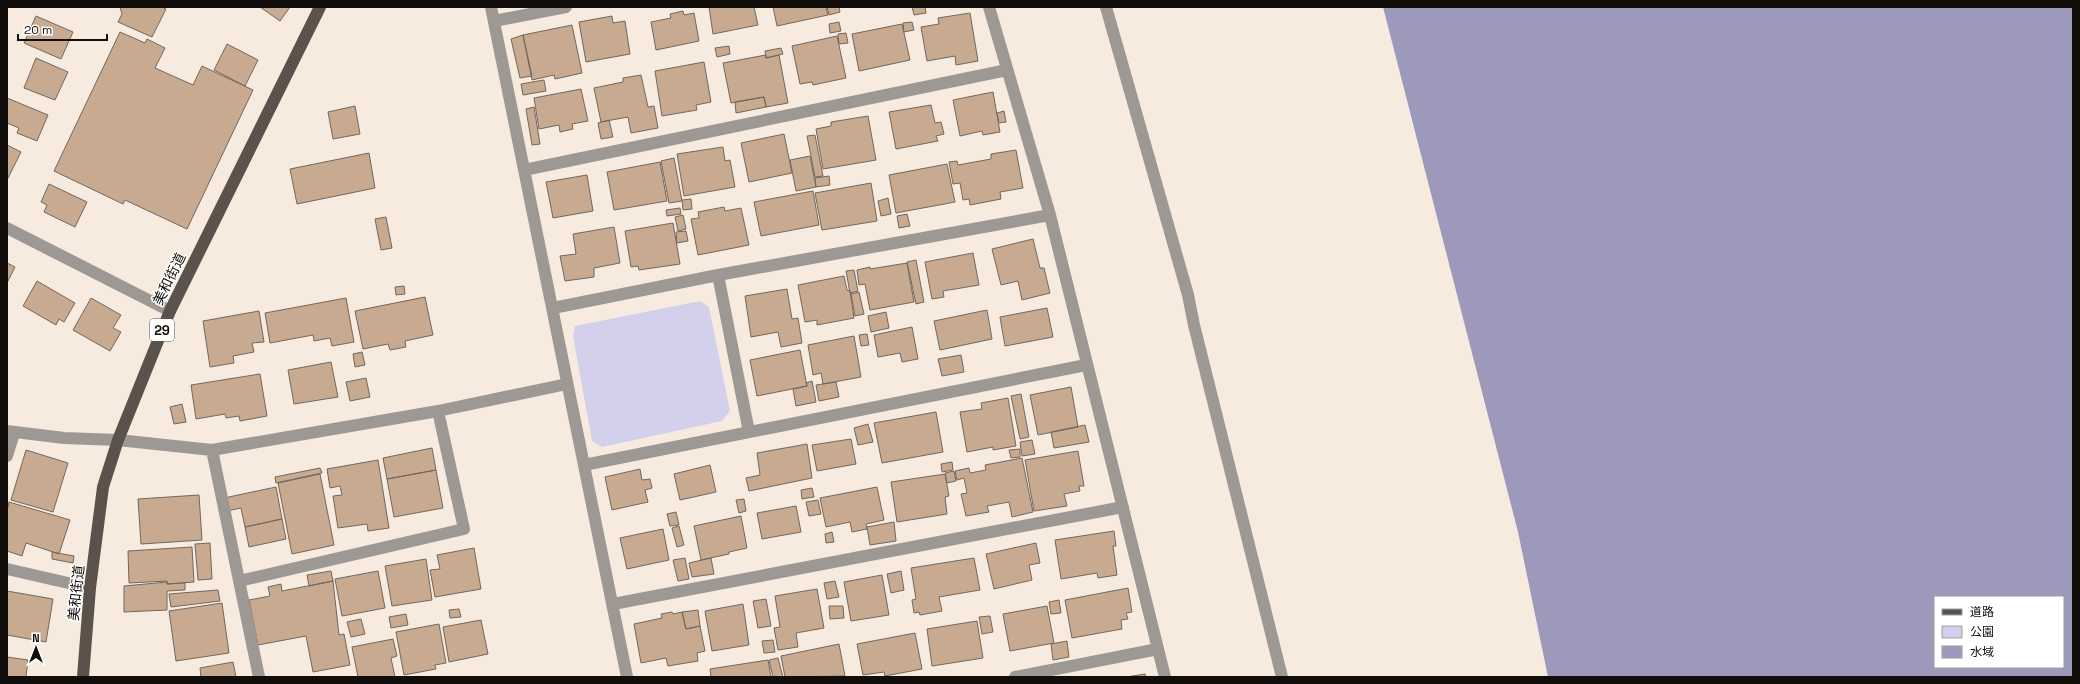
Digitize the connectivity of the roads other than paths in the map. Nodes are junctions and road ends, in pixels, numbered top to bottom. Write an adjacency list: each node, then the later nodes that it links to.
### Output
1 (320, 7): 13 (main road, 美和街道 / 29)
2 (491, 7): 6 (street)
3 (566, 7): 6 (street)
4 (989, 7): 7 (street)
5 (1106, 7): 34 (street)
6 (494, 21): 8 (street)
7 (1007, 70): 8 (street); 9 (street)
8 (524, 170): 12 (street)
9 (1050, 215): 11 (street); 14 (street)
10 (7, 228): 13 (street)
11 (718, 275): 12 (street); 18 (street)
12 (553, 308): 15 (street)
13 (170, 311): 19 (main road, 美和街道 / 29)
14 (1086, 365): 18 (street); 23 (street)
15 (568, 384): 16 (street); 22 (street)
16 (438, 411): 20 (street); 25 (street)
17 (11, 432): 19 (street); 21 (street)
18 (749, 432): 22 (street)
19 (118, 440): 20 (street); 26 (main road, 美和街道 / 29)
20 (212, 450): 25 (street)
21 (7, 456)
22 (584, 465): 27 (street)
23 (1123, 507): 27 (street); 28 (street)
24 (7, 569): 26 (street)
25 (239, 581): 31 (street)
26 (90, 588): 30 (main road, 美和街道 / 29)
27 (613, 604): 29 (street)
28 (1158, 649): 32 (street); 33 (street)
29 (623, 676)
30 (83, 677)
31 (259, 677)
32 (1015, 677)
33 (1165, 677)
34 (1282, 677)

